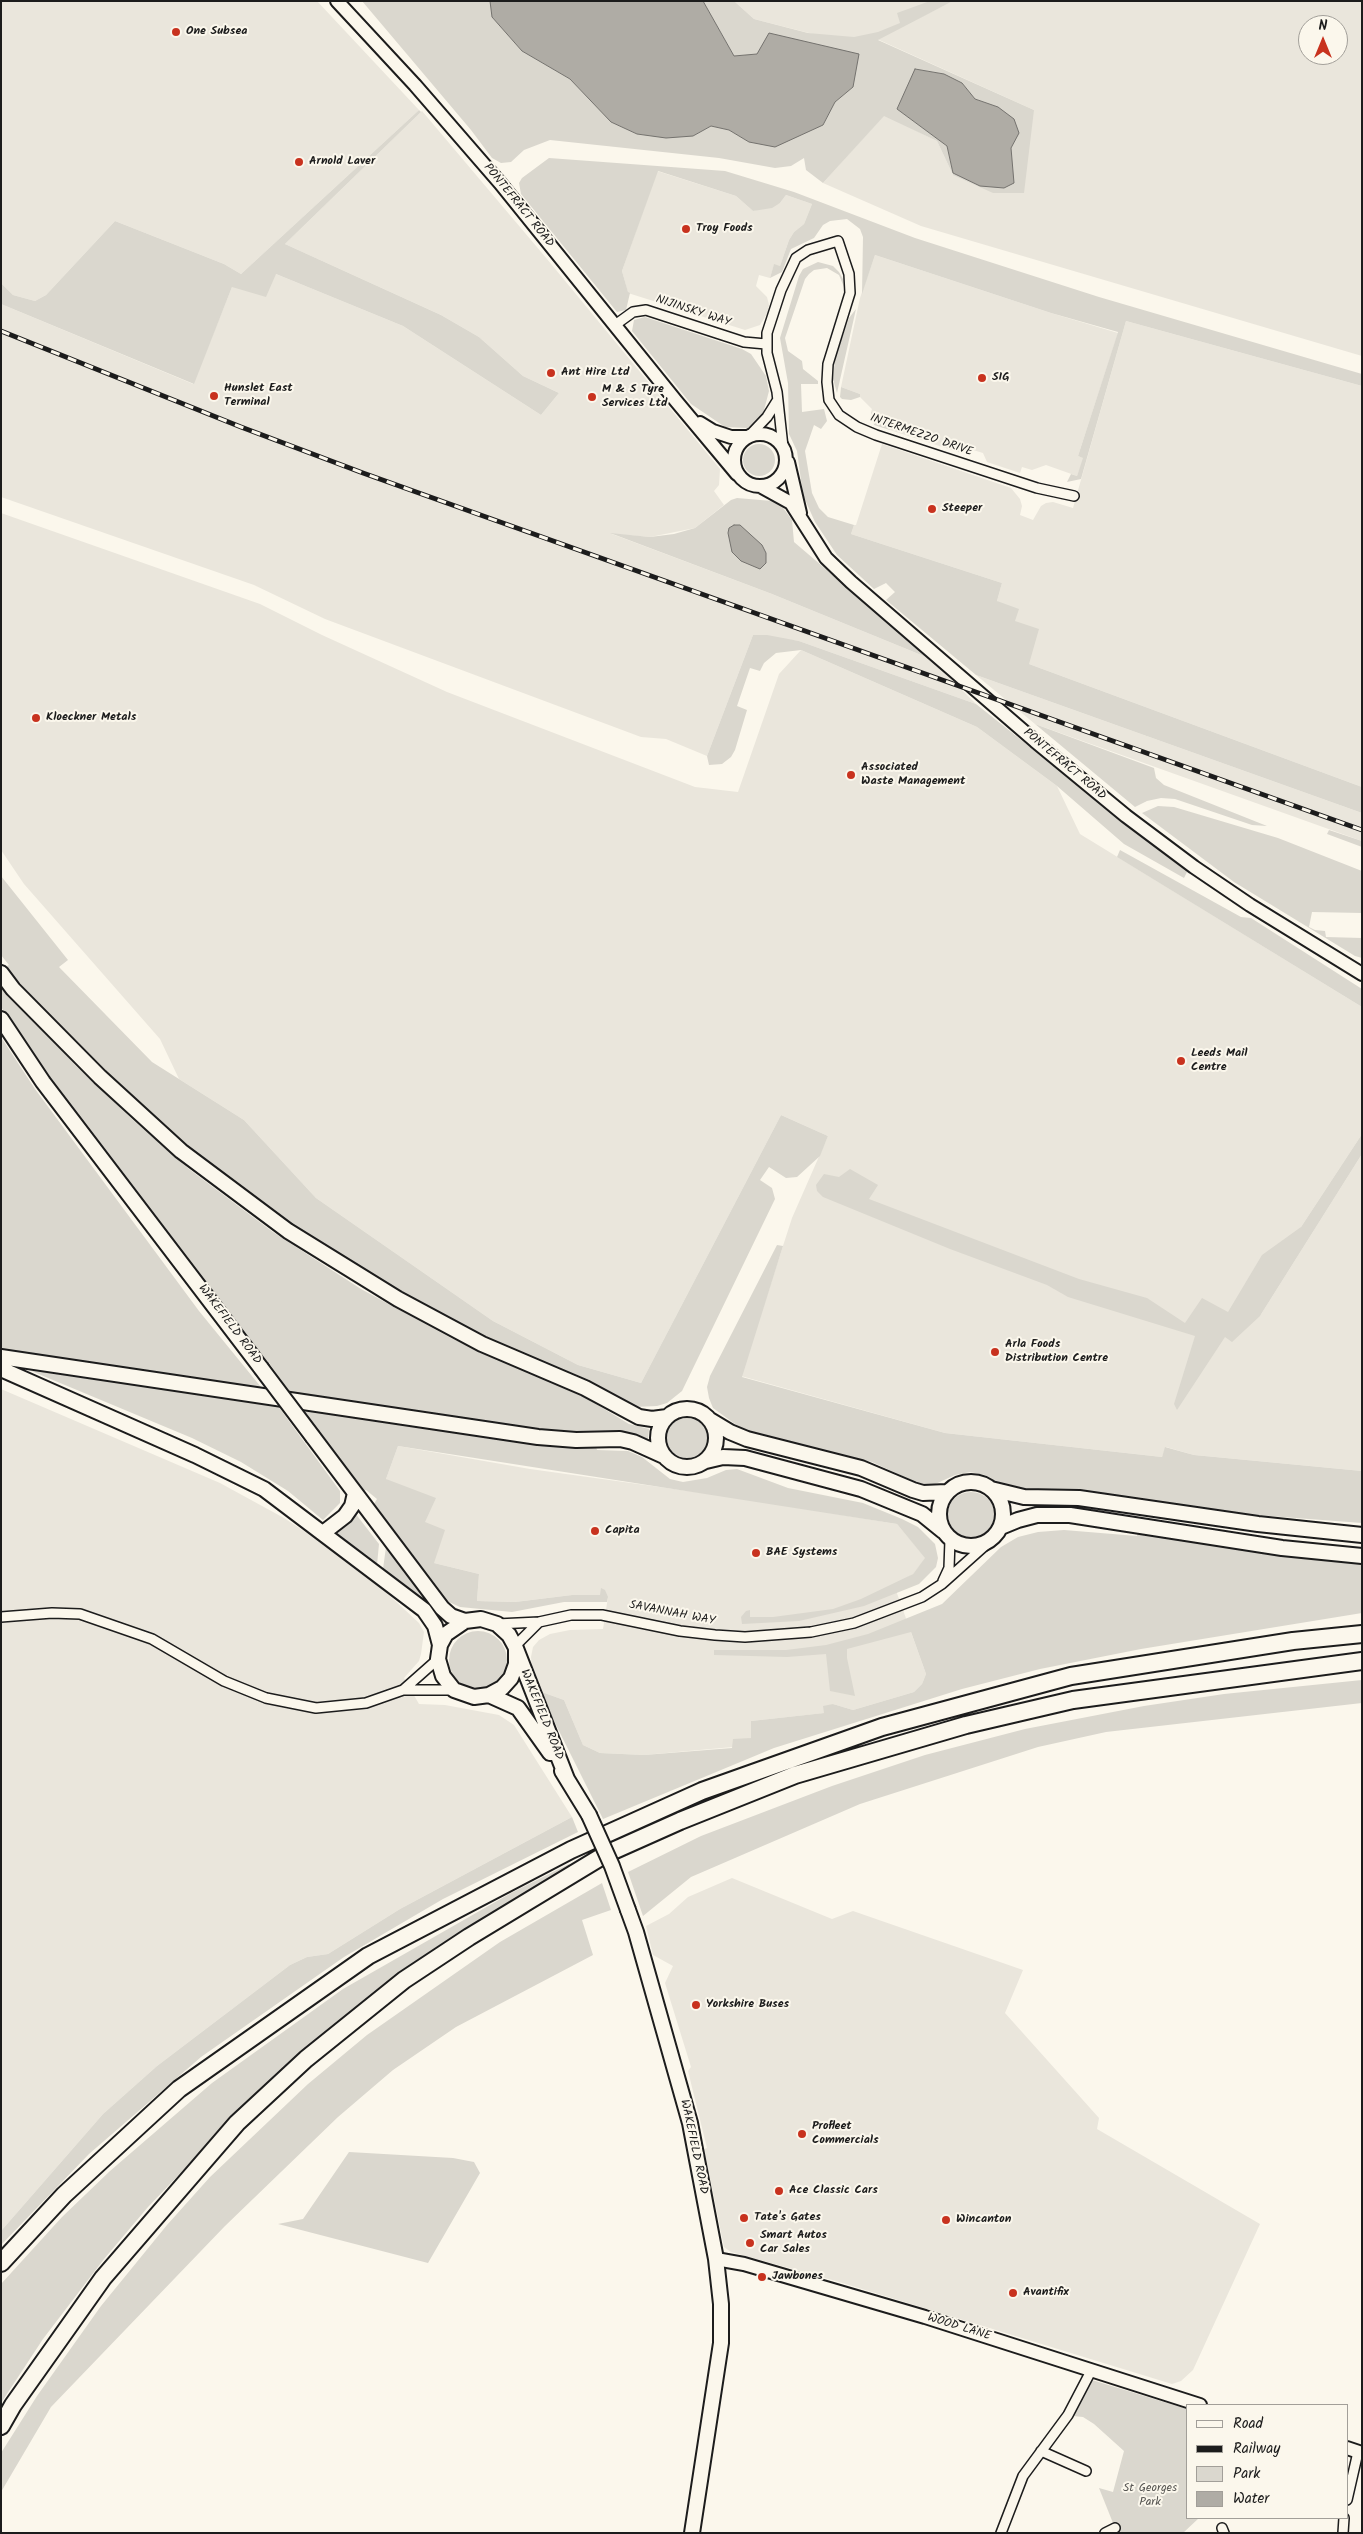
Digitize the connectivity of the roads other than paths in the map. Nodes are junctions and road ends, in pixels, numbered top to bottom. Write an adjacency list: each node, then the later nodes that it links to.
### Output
1 (337, 1): 2 (main road, PONTEFRACT ROAD)
2 (615, 325): 3 (street, NIJINSKY WAY); 5 (main road, PONTEFRACT ROAD)
3 (766, 344): 4 (street, INTERMEZZO DRIVE); 10 (street, INTERMEZZO DRIVE)
4 (777, 400): 6 (street); 7 (street, INTERMEZZO DRIVE)
5 (691, 418): 6 (main road, PONTEFRACT ROAD); 8 (main road, PONTEFRACT ROAD)
6 (748, 437): 7 (main road); 8 (main road)
7 (784, 451): 9 (main road); 11 (main road, PONTEFRACT ROAD)
8 (737, 474): 9 (main road)
9 (762, 487): 11 (main road, PONTEFRACT ROAD)
10 (1074, 496)
11 (800, 515): 13 (main road, PONTEFRACT ROAD)
12 (1, 973): 17 (main road)
13 (1362, 974)
14 (1, 1019): 23 (main road, WAKEFIELD ROAD, bridge)
15 (1, 1357): 19 (main road)
16 (1, 1369): 25 (main road)
17 (667, 1417): 18 (main road); 19 (main road)
18 (710, 1420): 20 (main road); 22 (main road)
19 (664, 1456): 20 (main road)
20 (706, 1461): 26 (main road)
21 (991, 1489): 22 (main road); 24 (main road); 27 (main road)
22 (946, 1492): 26 (main road)
23 (355, 1494): 25 (main road); 32 (main road, WAKEFIELD ROAD)
24 (1000, 1527): 28 (main road); 29 (main road)
25 (323, 1534): 39 (main road)
26 (946, 1535): 28 (main road); 30 (street)
27 (1362, 1535)
28 (989, 1542): 30 (street, SAVANNAH WAY)
29 (1362, 1556)
30 (942, 1584): 33 (street, SAVANNAH WAY)
31 (1, 1616): 43 (street)
32 (465, 1621): 34 (main road, WAKEFIELD ROAD); 39 (main road)
33 (538, 1622): 34 (street, SAVANNAH WAY); 38 (street)
34 (497, 1624): 38 (main road, WAKEFIELD ROAD)
35 (1362, 1629): 37 (highway)
36 (1362, 1634): 37 (highway)
37 (1293, 1641): 48 (highway)
38 (515, 1648): 45 (main road, WAKEFIELD ROAD); 46 (main road, WAKEFIELD ROAD)
39 (439, 1652): 43 (street); 44 (main road)
40 (1362, 1661): 42 (highway)
41 (1362, 1665): 42 (highway)
42 (1295, 1669): 51 (highway)
43 (403, 1690): 44 (street)
44 (454, 1690): 45 (main road, WAKEFIELD ROAD)
45 (490, 1695): 46 (main road, WAKEFIELD ROAD)
46 (566, 1779): 47 (main road, WAKEFIELD ROAD, bridge)
47 (716, 2259): 49 (main road, WOOD LANE); 58 (main road, WAKEFIELD ROAD)
48 (1, 2262)
49 (1091, 2371): 50 (main road, WOOD LANE); 52 (street)
50 (1197, 2404)
51 (1, 2426)
52 (1041, 2451): 54 (street); 59 (street)
53 (1355, 2451): 55 (street)
54 (1086, 2472)
55 (1348, 2494)
56 (1344, 2519): 61 (street)
57 (1115, 2528): 60 (street)
58 (692, 2533)
59 (1002, 2533)
60 (1105, 2533)
61 (1343, 2533)

